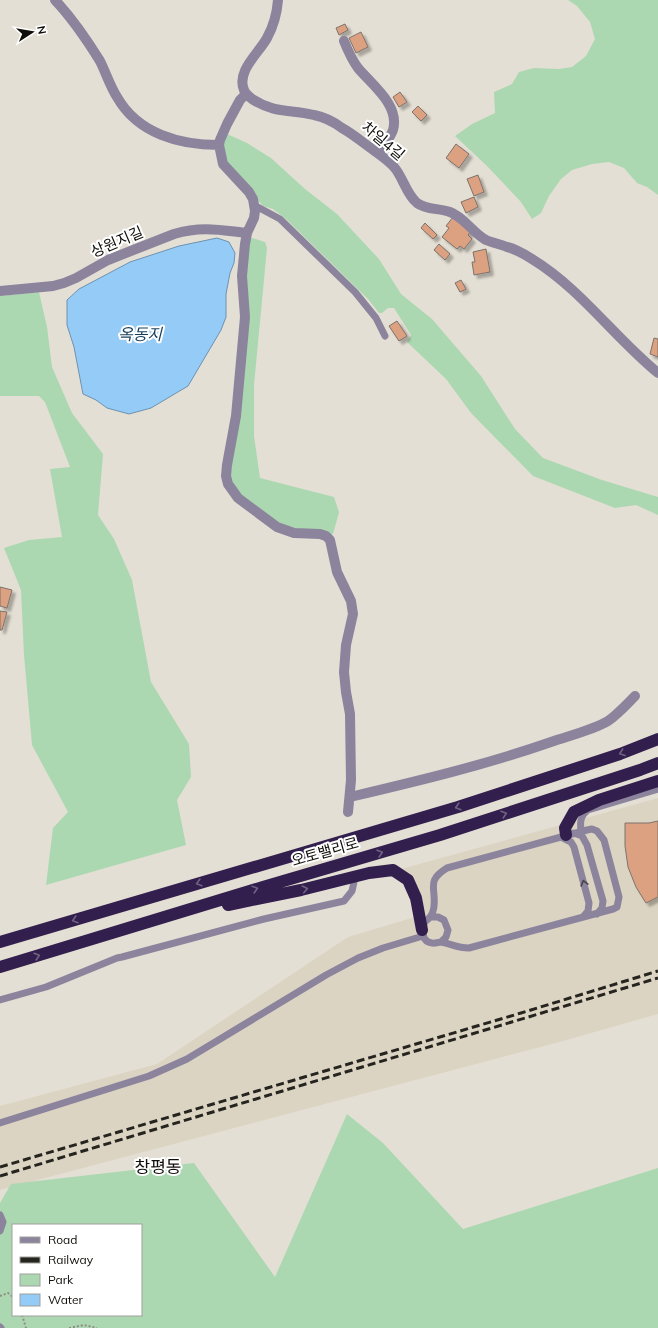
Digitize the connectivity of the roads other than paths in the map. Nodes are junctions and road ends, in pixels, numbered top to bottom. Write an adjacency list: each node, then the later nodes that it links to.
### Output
1 (55, 0): 5 (street)
2 (278, 0): 4 (street)
3 (344, 41): 6 (street)
4 (246, 94): 5 (street); 6 (street, 차일4길)
5 (219, 145): 7 (street)
6 (378, 153): 11 (street, 차일4길)
7 (254, 205): 8 (street); 10 (lane)
8 (247, 233): 9 (street, 상원지길); 17 (street)
9 (0, 291)
10 (385, 336)
11 (658, 373)
12 (635, 696): 17 (street)
13 (658, 739): 27 (highway, 오토밸리로, one-way to 27)
14 (658, 763): 25 (highway, 오토밸리로, one-way to 14)
15 (658, 782): 20 (highway)
16 (658, 788): 19 (lane)
17 (350, 797): 18 (street)
18 (348, 812)
19 (581, 831): 20 (lane); 22 (lane)
20 (567, 835): 22 (lane); 23 (lane); 24 (lane, one-way to 20)
21 (354, 882): 30 (lane)
22 (597, 914): 24 (lane)
23 (430, 917): 26 (lane); 28 (lane)
24 (581, 918): 28 (lane)
25 (157, 920): 26 (highway, one-way to 26); 29 (highway, 오토밸리로, one-way to 25)
26 (423, 933): 28 (lane); 31 (lane)
27 (0, 942)
28 (441, 942)
29 (0, 968)
30 (0, 1000)
31 (0, 1123)
32 (0, 1215): 33 (lane)
33 (0, 1231)

